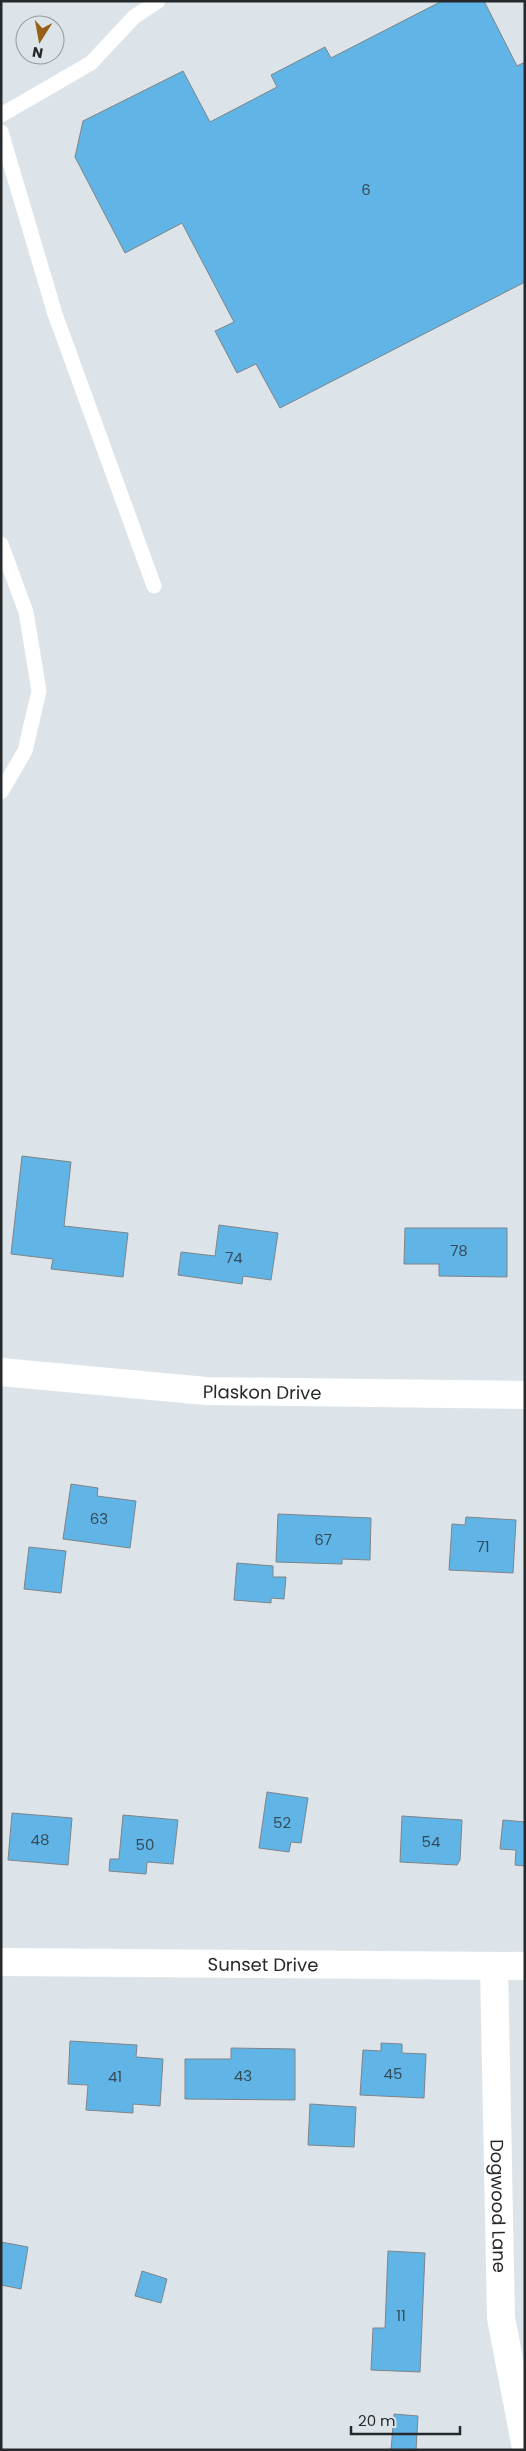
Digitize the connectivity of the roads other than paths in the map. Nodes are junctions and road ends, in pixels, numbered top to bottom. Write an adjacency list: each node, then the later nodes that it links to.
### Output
1 (158, 1): 2 (lane)
2 (1, 115)
3 (1, 132): 5 (lane)
4 (1, 544): 6 (lane)
5 (154, 586)
6 (1, 792)
7 (1, 1372): 8 (street, Plaskon Drive)
8 (525, 1395)
9 (1, 1962): 10 (street, Sunset Drive)
10 (494, 1966): 11 (street, Sunset Drive); 12 (street, Dogwood Lane)
11 (525, 1966)
12 (525, 2443)

